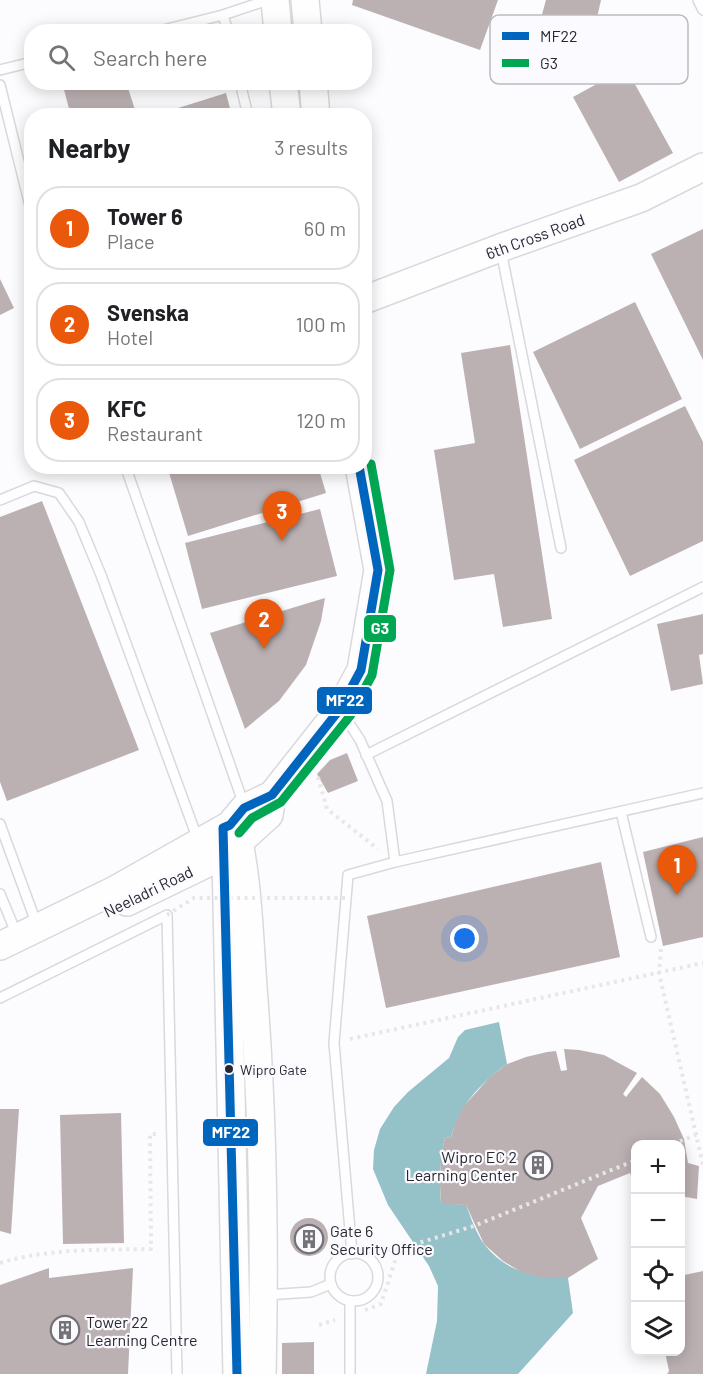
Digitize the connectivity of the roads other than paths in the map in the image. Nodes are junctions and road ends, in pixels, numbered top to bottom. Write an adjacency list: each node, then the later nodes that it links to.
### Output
1 (268, 0): 6 (lane)
2 (275, 0): 9 (street)
3 (305, 0): 10 (street)
4 (698, 0): 5 (lane)
5 (703, 10)
6 (223, 15): 7 (lane); 8 (lane)
7 (187, 24)
8 (226, 24)
9 (277, 24)
10 (307, 24)
11 (24, 64): 12 (lane)
12 (0, 70)
13 (0, 86): 21 (lane)
14 (242, 90): 17 (lane)
15 (284, 90): 18 (street)
16 (314, 90): 19 (street)
17 (246, 108)
18 (286, 108)
19 (315, 108)
20 (703, 167): 22 (street, 6th Cross Road)
21 (24, 182)
22 (500, 248): 23 (street, 6th Cross Road); 27 (lane)
23 (372, 297)
24 (128, 474): 34 (lane)
25 (360, 474): 29 (street)
26 (0, 500): 35 (lane)
27 (561, 548)
28 (703, 586): 30 (lane)
29 (340, 709): 30 (lane); 34 (street)
30 (366, 755): 36 (lane)
31 (703, 793): 32 (lane)
32 (621, 812): 36 (lane); 39 (lane)
33 (0, 824): 38 (lane)
34 (233, 829): 35 (street, Neeladri Road); 40 (street, Neeladri Road); 44 (street); 47 (street)
35 (199, 842): 38 (street, Neeladri Road)
36 (395, 862): 42 (lane)
37 (0, 894): 38 (lane)
38 (19, 937)
39 (651, 937)
40 (0, 964)
41 (0, 998): 46 (lane)
42 (352, 1254): 43 (lane); 45 (lane)
43 (331, 1284): 44 (lane); 45 (lane)
44 (264, 1295): 48 (street)
45 (350, 1301): 49 (lane)
46 (177, 1374)
47 (237, 1374)
48 (262, 1374)
49 (350, 1374)

